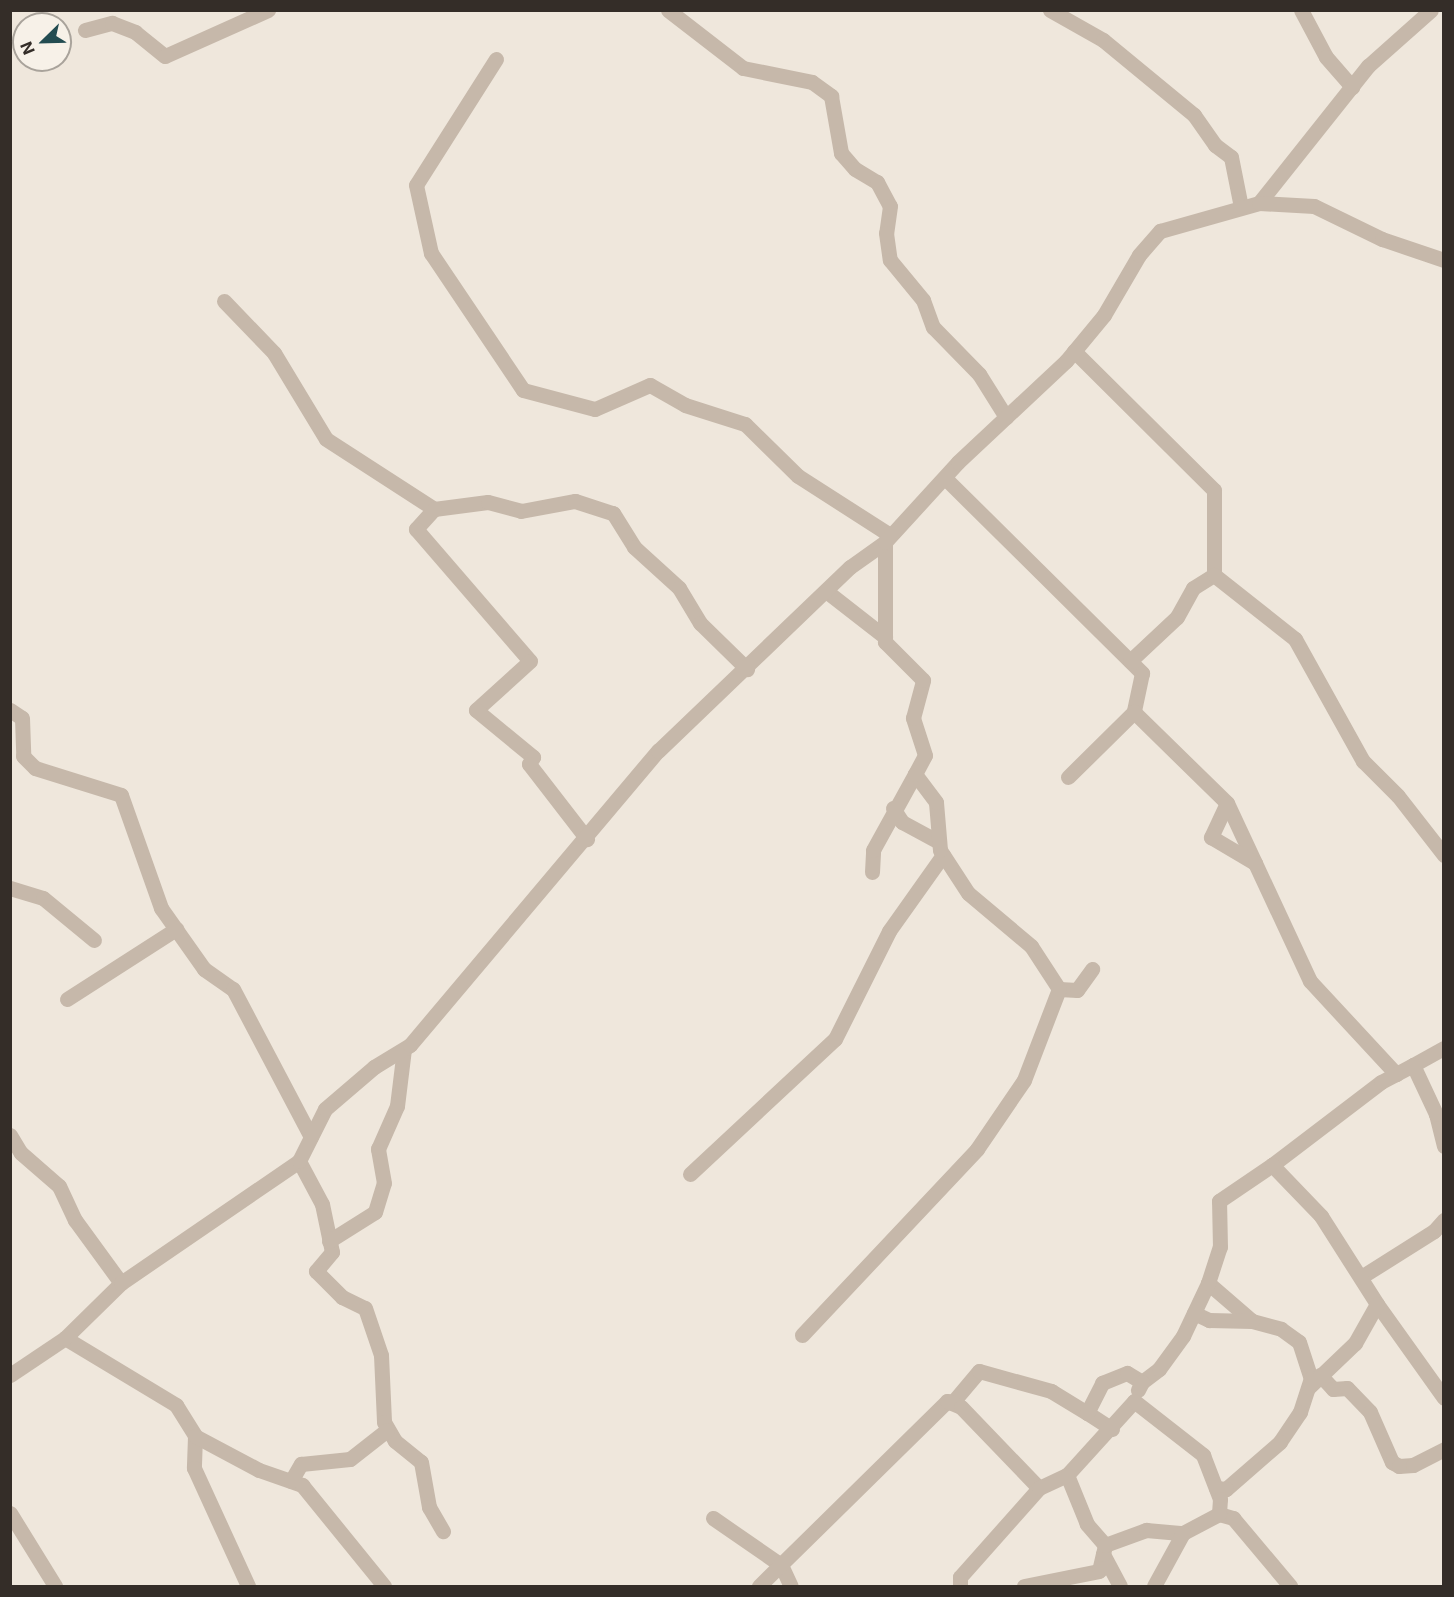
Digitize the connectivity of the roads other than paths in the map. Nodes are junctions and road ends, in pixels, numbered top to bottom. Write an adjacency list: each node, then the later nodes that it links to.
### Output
1 (268, 10): 6 (street)
2 (668, 10): 14 (street)
3 (1050, 10): 10 (street)
4 (1301, 10): 8 (street)
5 (1431, 10): 8 (street)
6 (85, 30)
7 (496, 59): 17 (street)
8 (1352, 87): 9 (street)
9 (1259, 203): 10 (street); 11 (street)
10 (1241, 207): 13 (street)
11 (1443, 260)
12 (224, 301): 16 (street)
13 (1074, 351): 14 (street); 18 (street)
14 (1006, 417): 15 (street)
15 (946, 479): 17 (street); 21 (street)
16 (434, 509): 22 (street); 29 (street)
17 (887, 538): 19 (street); 20 (street)
18 (1214, 575): 21 (street); 31 (street)
19 (826, 591): 20 (street); 22 (street)
20 (885, 637): 25 (street)
21 (1130, 662): 24 (street)
22 (747, 669): 29 (street)
23 (10, 710): 35 (street)
24 (1134, 712): 26 (street); 27 (street)
25 (915, 774): 28 (street); 30 (street)
26 (1068, 777)
27 (1227, 803): 32 (street); 32 (street)
28 (893, 808): 30 (street); 33 (street)
29 (587, 839): 41 (street)
30 (941, 849): 38 (street); 50 (street)
31 (1443, 855)
32 (1255, 863): 43 (street)
33 (872, 872)
34 (10, 888): 36 (street)
35 (176, 929): 39 (street); 46 (street)
36 (94, 940)
37 (1092, 969): 38 (street)
38 (1059, 989): 59 (street)
39 (67, 999)
40 (1443, 1048): 42 (street)
41 (404, 1049): 46 (street); 52 (street)
42 (1413, 1065): 43 (street); 44 (street)
43 (1396, 1074): 49 (street)
44 (1440, 1121): 47 (street)
45 (10, 1135): 54 (street)
46 (311, 1137): 48 (street)
47 (1443, 1146)
48 (299, 1161): 52 (street); 54 (street)
49 (1272, 1165): 53 (street); 55 (street)
50 (690, 1174)
51 (1443, 1220): 53 (street)
52 (329, 1241): 70 (street)
53 (1361, 1276): 56 (street)
54 (121, 1283): 60 (street)
55 (1209, 1284): 57 (street); 58 (street)
56 (1377, 1304): 62 (street); 65 (street)
57 (1194, 1313): 58 (street); 63 (street)
58 (1252, 1321): 64 (street)
59 (802, 1335)
60 (65, 1338): 61 (street); 71 (street)
61 (10, 1375)
62 (1320, 1375): 64 (street); 72 (street)
63 (1142, 1382): 66 (street); 68 (street)
64 (1309, 1387): 76 (street)
65 (1443, 1398)
66 (1134, 1401): 69 (street); 76 (street)
67 (952, 1403): 68 (street); 75 (street); 83 (street)
68 (1087, 1413): 69 (street)
69 (1112, 1429): 73 (street)
70 (387, 1430): 74 (street); 80 (street)
71 (195, 1436): 74 (street); 86 (street)
72 (1443, 1449)
73 (1067, 1476): 75 (street); 82 (street)
74 (291, 1481): 87 (street)
75 (1039, 1488): 90 (street)
76 (1216, 1488): 78 (street)
77 (10, 1513): 85 (street)
78 (1219, 1514): 81 (street); 93 (street)
79 (713, 1518): 83 (street)
80 (443, 1531)
81 (1183, 1533): 82 (street); 84 (street)
82 (1104, 1550): 91 (street); 92 (street)
83 (781, 1565): 88 (street); 89 (street)
84 (1155, 1586)
85 (54, 1587)
86 (248, 1587)
87 (384, 1587)
88 (759, 1587)
89 (791, 1587)
90 (960, 1587)
91 (1024, 1587)
92 (1120, 1587)
93 (1290, 1587)

